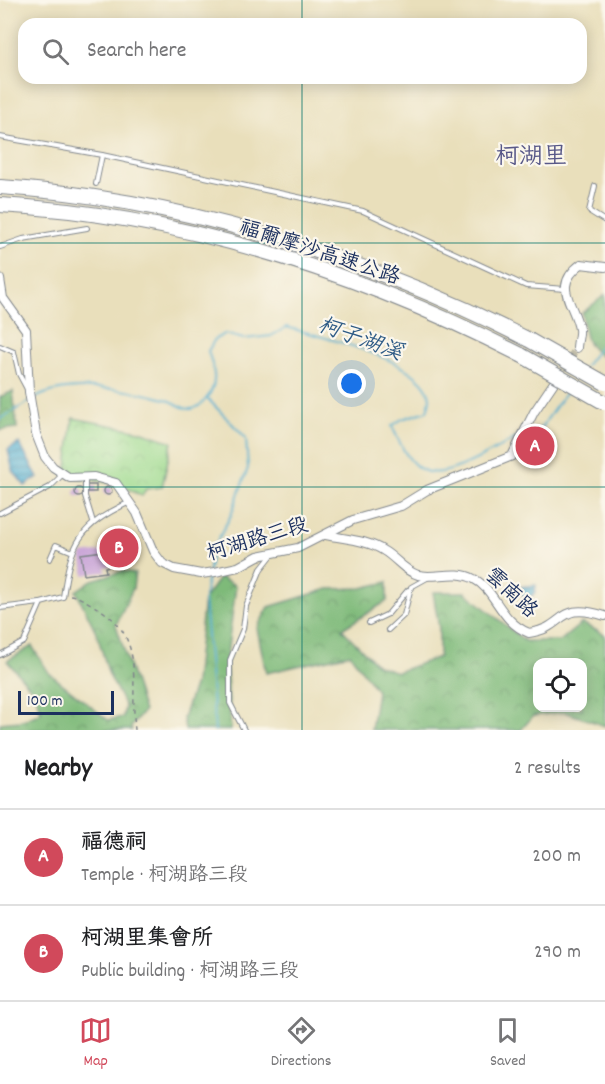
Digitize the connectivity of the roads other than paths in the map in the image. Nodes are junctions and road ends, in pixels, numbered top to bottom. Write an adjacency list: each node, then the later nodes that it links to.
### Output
1 (0, 137): 2 (lane)
2 (102, 155): 3 (lane); 12 (lane)
3 (96, 184)
4 (595, 186): 7 (lane)
5 (0, 187): 17 (highway, 福爾摩沙高速公路, bridge)
6 (0, 205): 19 (highway, 福爾摩沙高速公路, bridge)
7 (605, 221)
8 (87, 228): 9 (lane)
9 (0, 247)
10 (605, 267): 12 (street)
11 (0, 279): 13 (street)
12 (565, 289): 15 (street)
13 (1, 293): 18 (street)
14 (0, 346): 18 (lane)
15 (577, 348)
16 (555, 381): 21 (street)
17 (605, 383)
18 (29, 392): 22 (street)
19 (605, 403)
20 (526, 450): 21 (lane)
21 (512, 456): 27 (street, 柯湖路三段)
22 (62, 475): 23 (street, 柯湖路三段); 25 (lane)
23 (85, 479): 24 (street, 柯湖路三段); 26 (lane)
24 (131, 502): 26 (lane); 29 (street, 柯湖路三段)
25 (0, 513)
26 (93, 522): 28 (lane)
27 (326, 535): 29 (street, 柯湖路三段); 31 (street, 雲南路)
28 (73, 552): 30 (lane); 33 (lane)
29 (272, 555): 39 (lane)
30 (50, 559)
31 (432, 575): 32 (lane); 35 (street, 雲南路)
32 (411, 587): 36 (lane); 37 (lane)
33 (41, 603): 34 (lane); 38 (lane)
34 (0, 608)
35 (605, 616)
36 (369, 623)
37 (388, 630)
38 (0, 655)
39 (244, 730)

